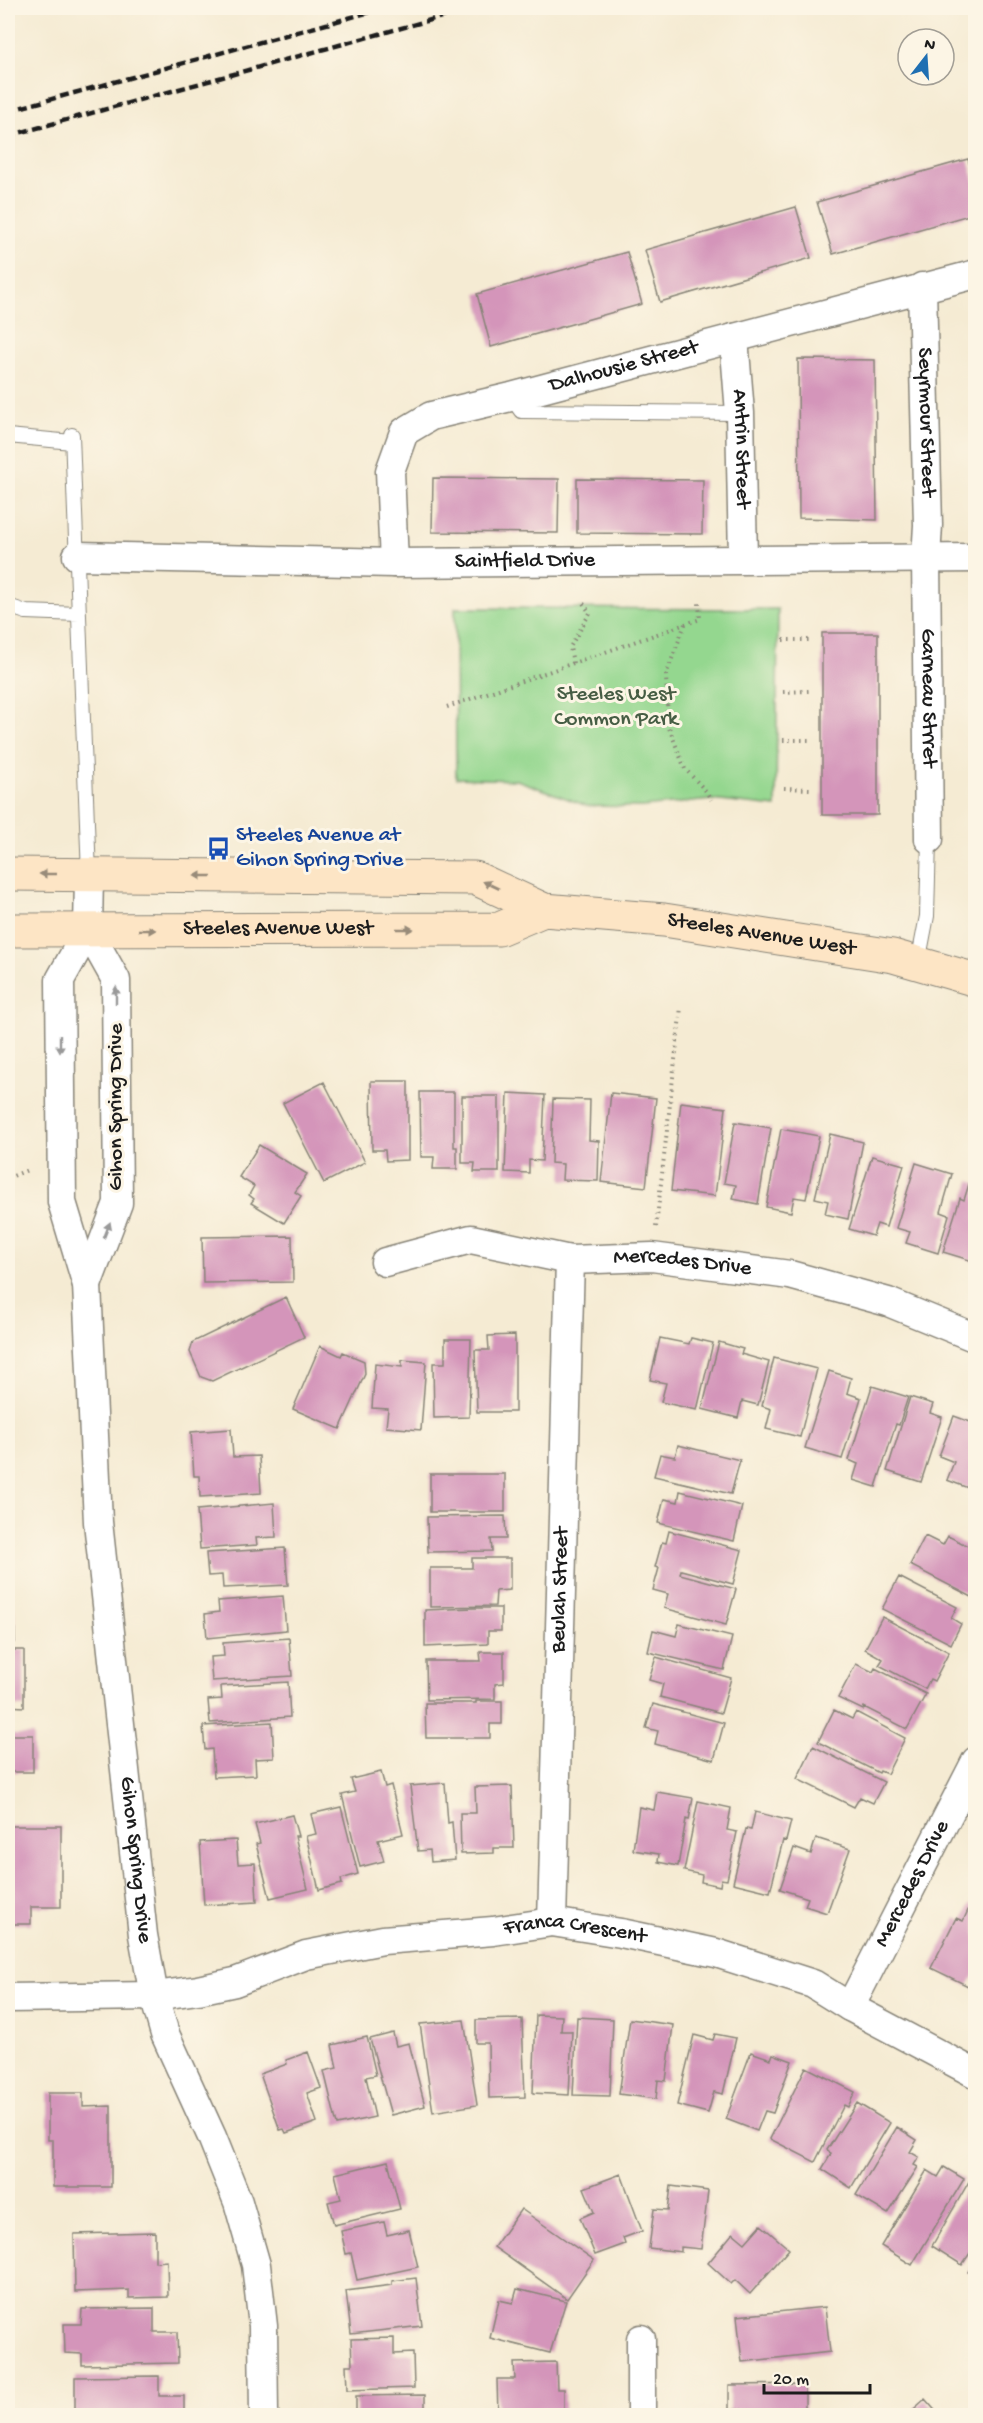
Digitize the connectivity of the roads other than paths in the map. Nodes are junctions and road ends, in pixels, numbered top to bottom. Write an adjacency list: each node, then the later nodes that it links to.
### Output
1 (975, 274): 2 (street, Dalhousie Street)
2 (922, 287): 3 (street, Dalhousie Street); 8 (street, Seyrmour Street)
3 (734, 338): 4 (street, Dalhousie Street); 5 (street, Antrin Street)
4 (511, 397): 5 (lane); 11 (street, Dalhousie Street)
5 (740, 413): 10 (street, Antrin Street)
6 (8, 436): 7 (lane)
7 (77, 556): 11 (street, Saintfield Drive); 13 (lane)
8 (927, 558): 9 (street, Saintfield Drive); 10 (street, Saintfield Drive); 14 (street, Garneau Strret)
9 (975, 558)
10 (743, 559): 11 (street, Saintfield Drive)
11 (394, 563)
12 (9, 610): 13 (lane)
13 (79, 614): 16 (lane)
14 (929, 839): 20 (lane)
15 (8, 874): 16 (main road, Steeles Avenue West, one-way to 15)
16 (89, 875): 17 (main road, Steeles Avenue West, one-way to 16); 19 (street, Gihon Spring Drive)
17 (544, 910): 19 (main road, Steeles Avenue West, one-way to 17); 20 (main road, Steeles Avenue West)
18 (8, 930): 19 (main road, Steeles Avenue West)
19 (88, 930): 24 (street, Gihon Spring Drive, one-way to 24); 24 (street, Gihon Spring Drive, one-way to 19)
20 (918, 963): 21 (main road, Steeles Avenue West)
21 (975, 980)
22 (570, 1260): 23 (street, Mercedes Drive); 25 (street, Mercedes Drive); 27 (street, Beulah Street)
23 (384, 1262)
24 (87, 1285): 28 (street, Gihon Spring Drive)
25 (975, 1338)
26 (975, 1761): 30 (street, Mercedes Drive)
27 (552, 1922): 28 (street, Franca Crescent); 30 (street, Franca Crescent)
28 (154, 1996): 29 (street, Franca Crescent); 33 (street, Gihon Spring Drive)
29 (8, 1998)
30 (850, 2007): 31 (street, Franca Crescent)
31 (975, 2074)
32 (641, 2339): 34 (street)
33 (264, 2415)
34 (641, 2415)

